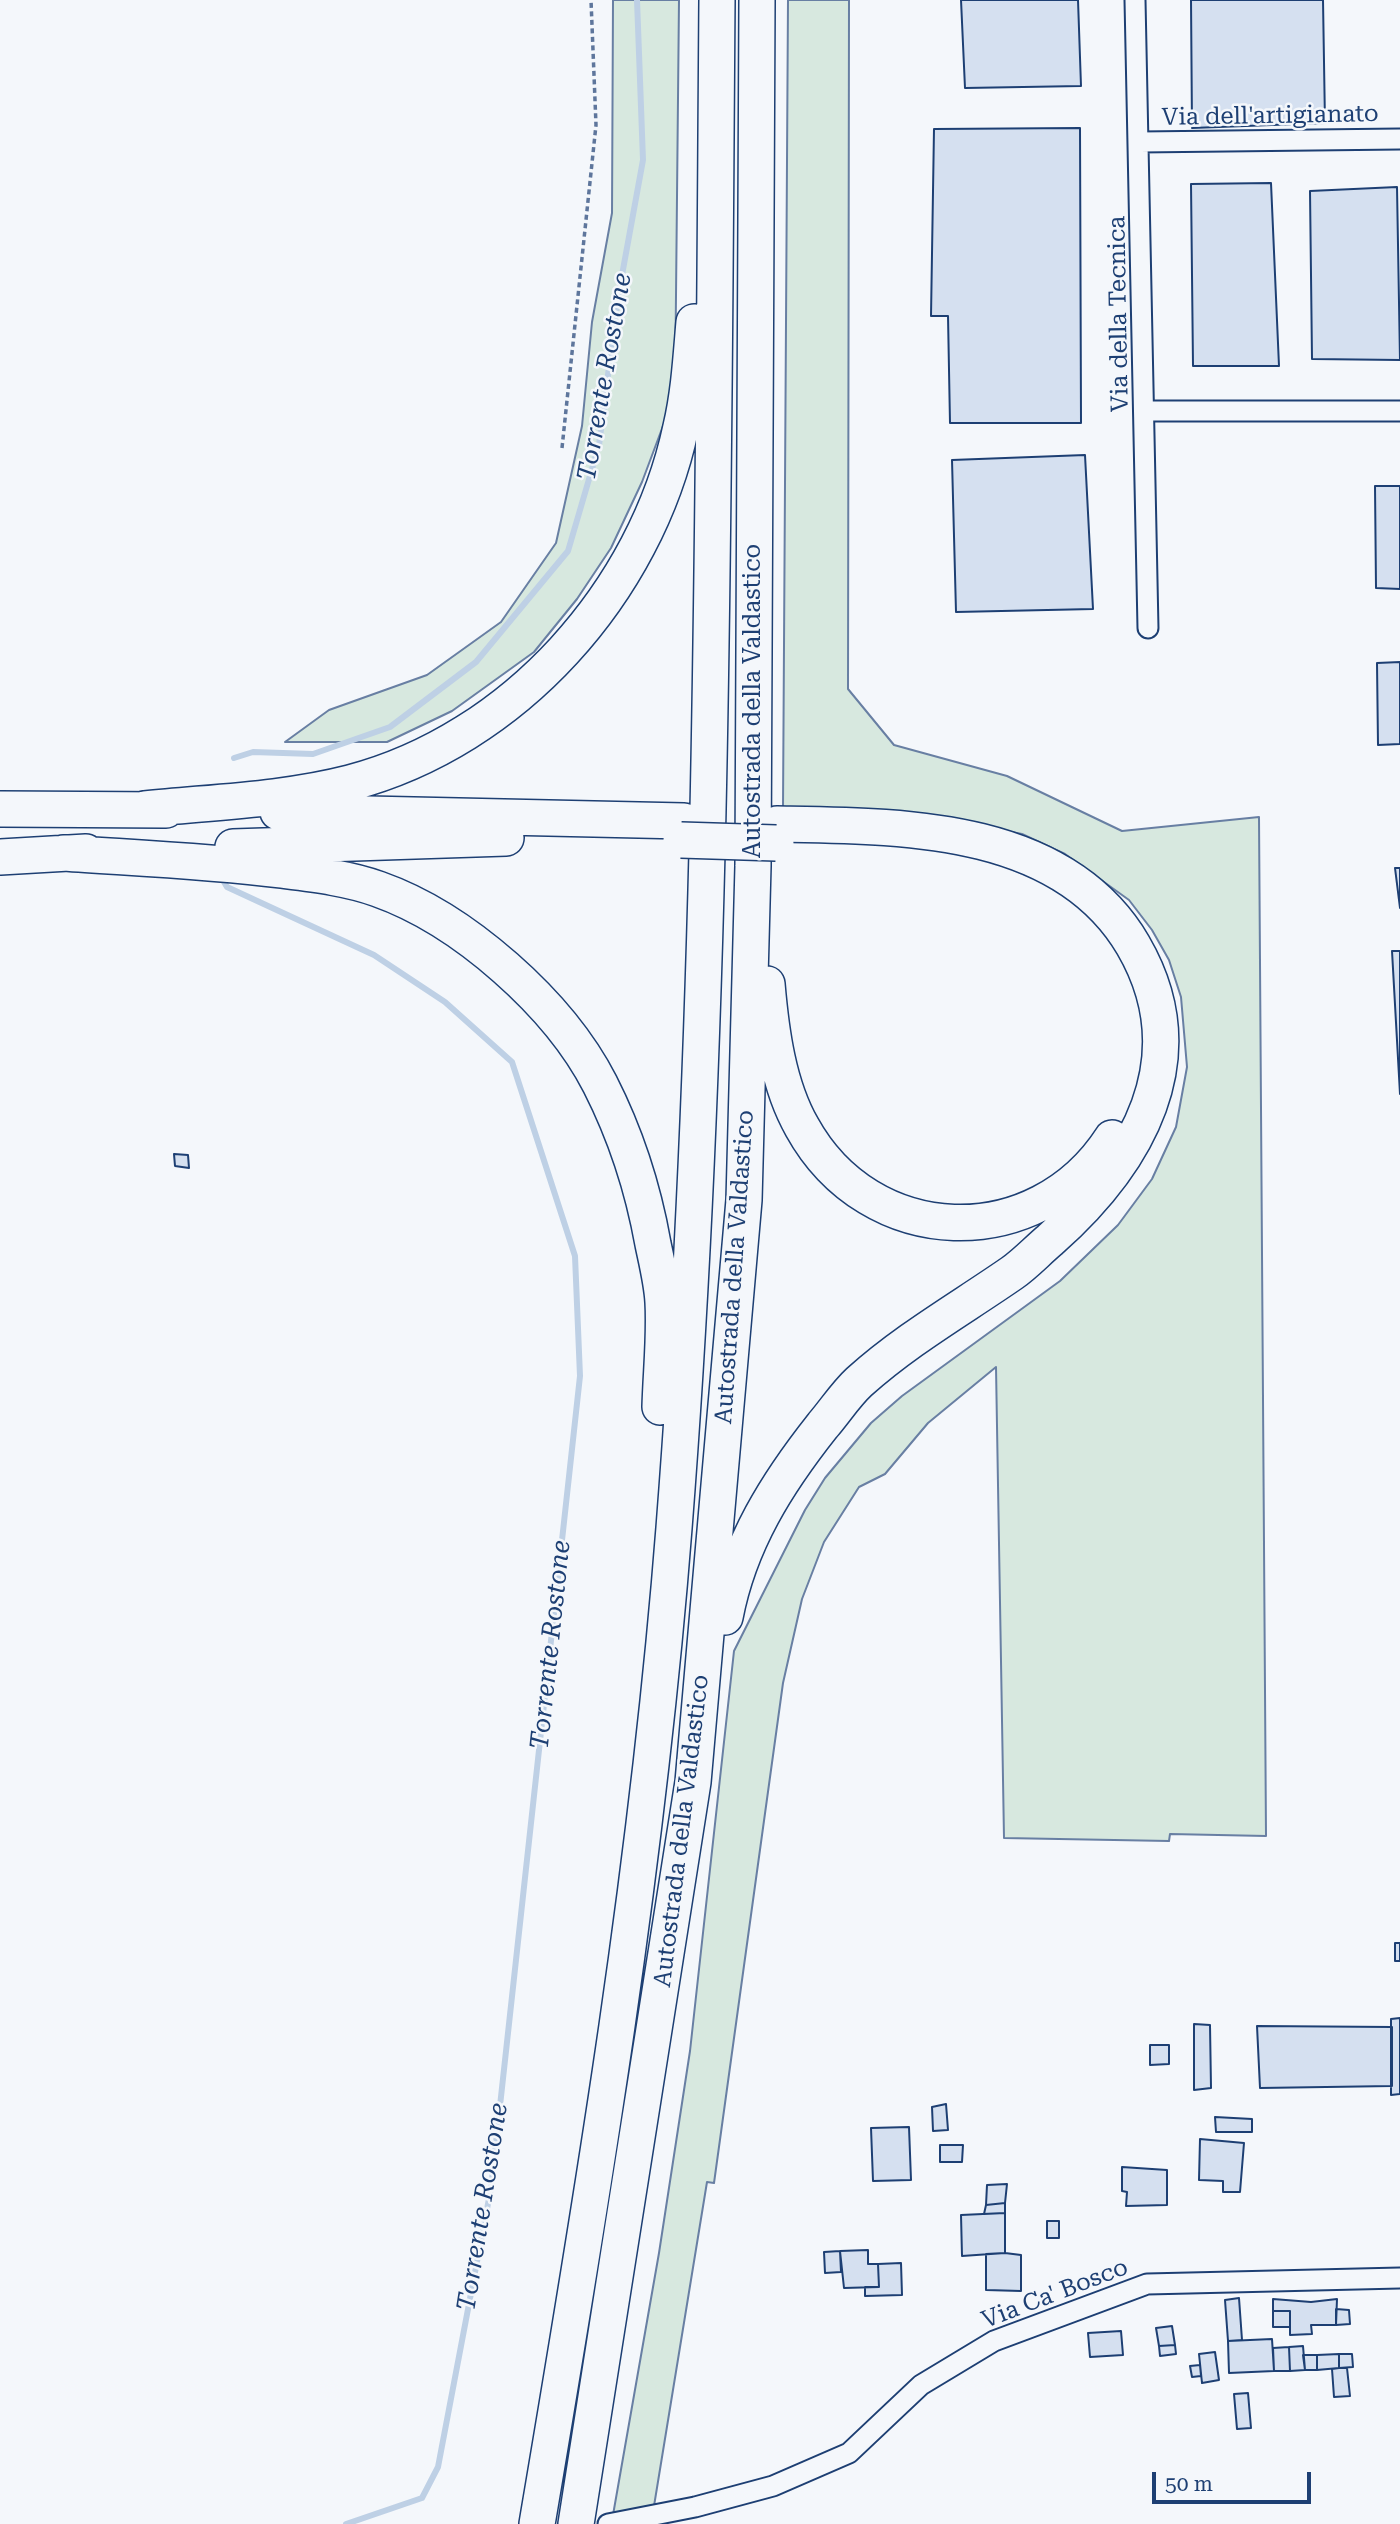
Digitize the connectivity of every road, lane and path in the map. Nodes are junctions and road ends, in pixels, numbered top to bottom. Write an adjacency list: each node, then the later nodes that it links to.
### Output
1 (591, 0): 10 (path)
2 (697, 0): 13 (highway)
3 (717, 0): 19 (highway, Autostrada della Valdastico)
4 (757, 0): 15 (highway, Autostrada della Valdastico)
5 (1135, 0): 7 (street, Via della Tecnica)
6 (1400, 139): 7 (street, Via dell'artigianato)
7 (1140, 142): 8 (street, Via della Tecnica)
8 (1145, 411): 9 (street); 11 (street, Via della Tecnica)
9 (1400, 411)
10 (562, 448)
11 (1148, 628)
12 (0, 809): 13 (highway)
13 (145, 809): 14 (highway)
14 (682, 831): 15 (highway, bridge); 16 (highway)
15 (769, 844): 15 (highway); 18 (highway, Autostrada della Valdastico); 18 (highway)
16 (64, 853): 17 (highway); 19 (highway)
17 (0, 857)
18 (693, 1782): 22 (highway, Autostrada della Valdastico)
19 (647, 1794): 21 (highway, Autostrada della Valdastico)
20 (1400, 2277): 23 (street, Via Ca' Bosco)
21 (537, 2524)
22 (576, 2524)
23 (608, 2524)

